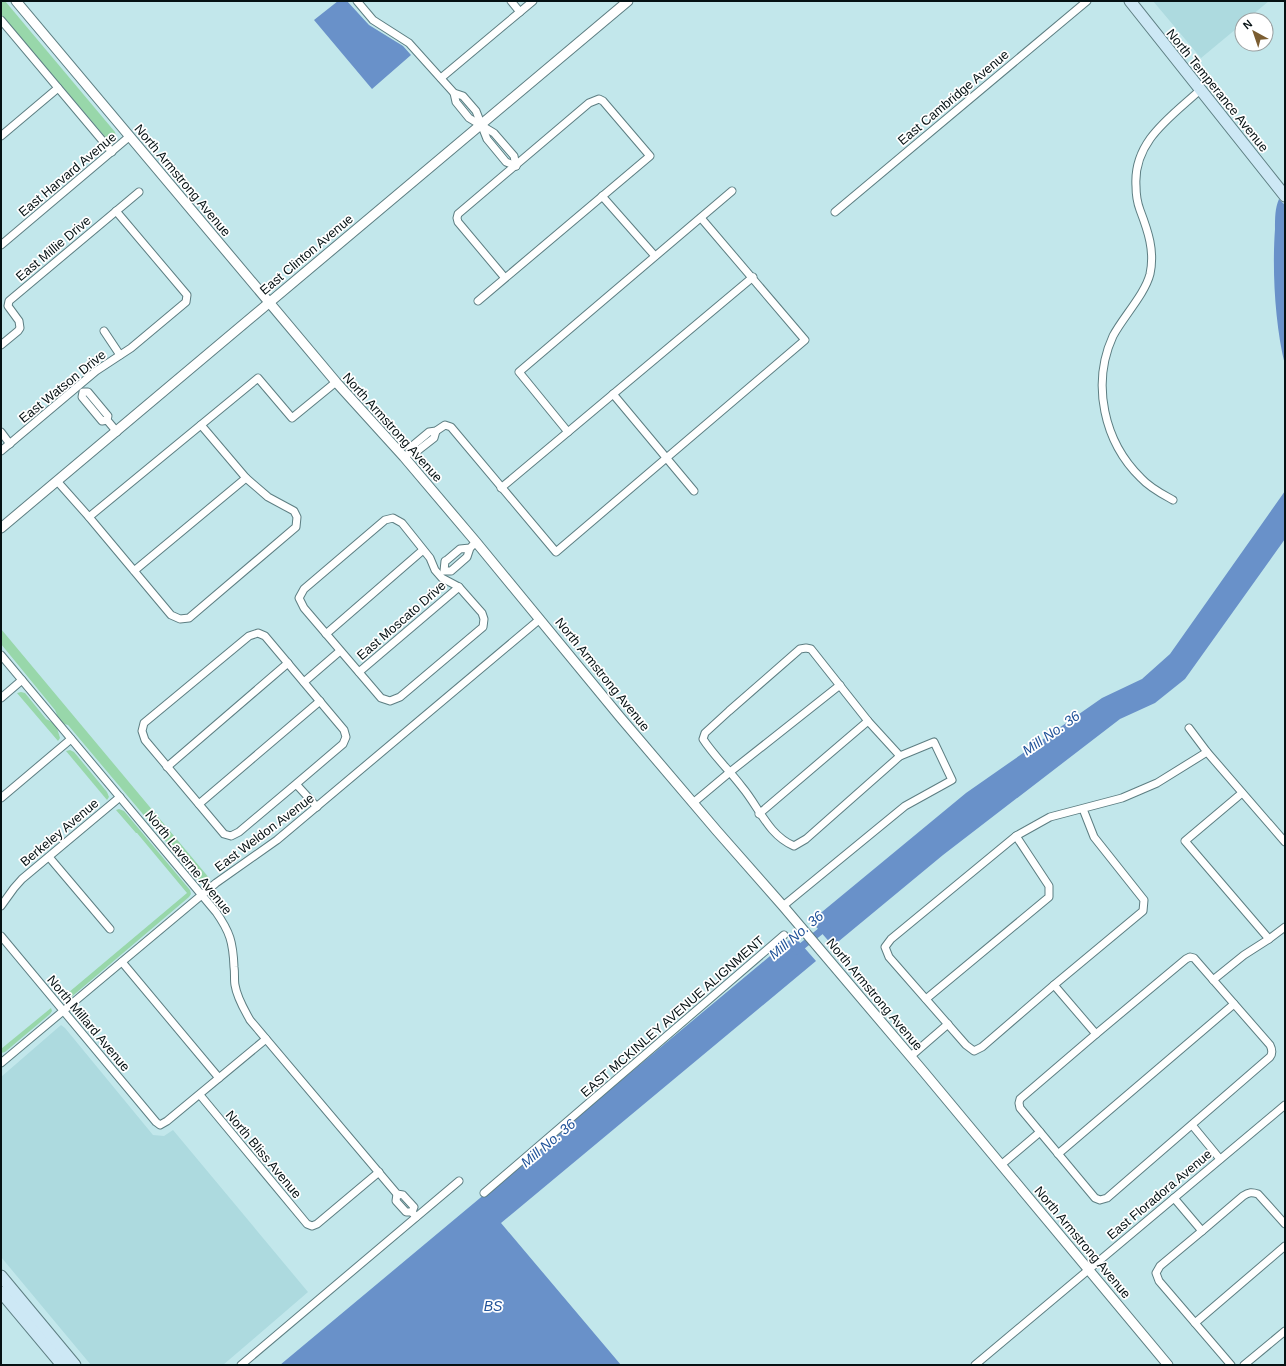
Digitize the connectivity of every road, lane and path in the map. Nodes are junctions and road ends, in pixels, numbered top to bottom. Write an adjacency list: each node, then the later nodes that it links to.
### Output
1 (16, 1): 15 (street, North Armstrong Avenue)
2 (357, 1): 10 (street)
3 (511, 1): 8 (street)
4 (533, 1): 8 (street)
5 (628, 1): 13 (street, East Clinton Avenue)
6 (1087, 1): 23 (street, East Cambridge Avenue)
7 (1130, 1): 12 (main road, North Temperance Avenue)
8 (520, 12): 10 (street)
9 (1, 20): 11 (street)
10 (441, 78): 13 (street)
11 (58, 88): 14 (street); 16 (street)
12 (1200, 90): 21 (main road, North Temperance Avenue); 49 (street)
13 (481, 124): 17 (street); 29 (street, East Clinton Avenue)
14 (1, 136)
15 (130, 136): 16 (street, East Harvard Avenue); 29 (street, North Armstrong Avenue)
16 (112, 152): 25 (street, East Harvard Avenue)
17 (516, 166): 20 (street); 28 (street)
18 (732, 191): 24 (street)
19 (139, 192): 22 (street, East Millie Drive)
20 (602, 196): 26 (street); 28 (street)
21 (1285, 196)
22 (116, 211): 32 (street, East Millie Drive); 33 (street, East Watson Drive)
23 (835, 212)
24 (701, 218): 26 (street); 27 (street)
25 (1, 245)
26 (655, 256): 40 (street)
27 (753, 277): 36 (street); 44 (street)
28 (505, 278): 30 (street)
29 (269, 302): 34 (street, North Armstrong Avenue); 39 (street, East Clinton Avenue)
30 (478, 302)
31 (104, 331): 33 (street, East Watson Drive)
32 (1, 345)
33 (120, 356): 35 (street, East Watson Drive)
34 (336, 382): 37 (street); 43 (street, North Armstrong Avenue)
35 (80, 389): 39 (street); 41 (street, East Watson Drive)
36 (613, 394): 40 (street); 44 (street)
37 (201, 425): 45 (street); 50 (street)
38 (1, 432): 41 (street)
39 (117, 432): 46 (street, East Clinton Avenue)
40 (568, 432): 47 (street)
41 (10, 444): 42 (street, East Watson Drive)
42 (1, 452)
43 (406, 455): 47 (street); 52 (street, North Armstrong Avenue)
44 (667, 458): 47 (street); 48 (street)
45 (246, 478): 56 (street); 56 (street)
46 (57, 481): 50 (street); 51 (street, East Clinton Avenue)
47 (501, 488)
48 (694, 491)
49 (1173, 500)
50 (88, 517): 56 (street)
51 (1, 528)
52 (473, 545): 54 (street); 55 (street); 59 (street, North Armstrong Avenue)
53 (423, 550): 57 (street); 60 (street); 60 (street)
54 (450, 558): 55 (street); 57 (street)
55 (457, 566): 57 (street)
56 (134, 571)
57 (442, 573): 58 (street)
58 (459, 586): 64 (street, East Moscato Drive); 64 (street)
59 (540, 619): 81 (street, North Armstrong Avenue); 83 (street, East Weldon Avenue)
60 (326, 634): 61 (street)
61 (340, 651): 64 (street); 66 (street)
62 (1, 656): 65 (street, North Laverne Avenue)
63 (288, 663): 66 (street); 75 (street); 75 (street)
64 (359, 672)
65 (22, 680): 68 (street); 72 (street, North Laverne Avenue)
66 (304, 682): 69 (street)
67 (840, 685): 70 (street); 76 (street); 76 (street)
68 (1, 698)
69 (320, 701): 77 (street); 82 (street)
70 (868, 721): 74 (street); 85 (street)
71 (1189, 728): 73 (street)
72 (71, 739): 79 (street, North Laverne Avenue); 80 (street)
73 (1207, 752): 78 (street); 84 (street)
74 (900, 756): 85 (street); 91 (street)
75 (167, 767): 82 (street)
76 (730, 772): 81 (street); 85 (street)
77 (296, 784): 82 (street); 83 (street)
78 (1242, 793): 87 (street); 96 (street)
79 (120, 797): 88 (street, Berkeley Avenue); 89 (street, North Laverne Avenue)
80 (1, 798)
81 (693, 803): 91 (street, North Armstrong Avenue)
82 (199, 804)
83 (317, 807): 89 (street, East Weldon Avenue)
84 (1083, 808): 86 (street); 99 (street)
85 (759, 814)
86 (1016, 836): 100 (street); 100 (street)
87 (1285, 842)
88 (50, 857): 90 (street, Berkeley Avenue); 93 (street)
89 (203, 895): 97 (street, East Weldon Avenue); 105 (street, North Laverne Avenue)
90 (1, 906)
91 (783, 906): 106 (street, North Armstrong Avenue)
92 (1285, 927): 96 (street)
93 (110, 929)
94 (784, 935): 118 (street, EAST MCKINLEY AVENUE ALIGNMENT)
95 (1, 936): 102 (street, North Millard Avenue)
96 (1269, 939): 98 (street)
97 (122, 962): 102 (street, East Weldon Avenue); 108 (street)
98 (1213, 980): 101 (street); 104 (street)
99 (1054, 985): 103 (street); 104 (street)
100 (926, 999): 103 (street)
101 (1234, 1004): 111 (street); 113 (street)
102 (64, 1011): 107 (street, East Weldon Avenue); 109 (street, North Millard Avenue)
103 (948, 1024): 106 (street)
104 (1096, 1034): 112 (street)
105 (266, 1038): 108 (street); 116 (street, North Laverne Avenue)
106 (911, 1056): 115 (street, North Armstrong Avenue)
107 (1, 1063)
108 (219, 1078): 109 (street)
109 (200, 1095): 116 (street, North Bliss Avenue)
110 (1285, 1105): 114 (street, East Floradora Avenue)
111 (1192, 1125): 113 (street); 114 (street)
112 (1040, 1132): 113 (street); 115 (street)
113 (1058, 1154)
114 (1220, 1159): 119 (street, East Floradora Avenue)
115 (1002, 1165): 124 (street, North Armstrong Avenue)
116 (379, 1172): 120 (street, North Laverne Avenue)
117 (458, 1181): 120 (street)
118 (484, 1193)
119 (1174, 1198): 122 (street); 124 (street, East Floradora Avenue)
120 (414, 1215): 133 (street)
121 (1285, 1224): 122 (street)
122 (1202, 1231): 129 (street)
123 (1285, 1246): 129 (street)
124 (1089, 1269): 134 (street, East Floradora Avenue); 135 (street, North Armstrong Avenue)
125 (1, 1276): 128 (main road)
126 (1, 1288): 128 (main road)
127 (1, 1292): 131 (main road)
128 (35, 1317): 132 (main road)
129 (1195, 1323): 136 (street)
130 (1285, 1330): 137 (street)
131 (62, 1365)
132 (75, 1365)
133 (241, 1365)
134 (976, 1365)
135 (1168, 1365)
136 (1231, 1365)
137 (1244, 1365)

